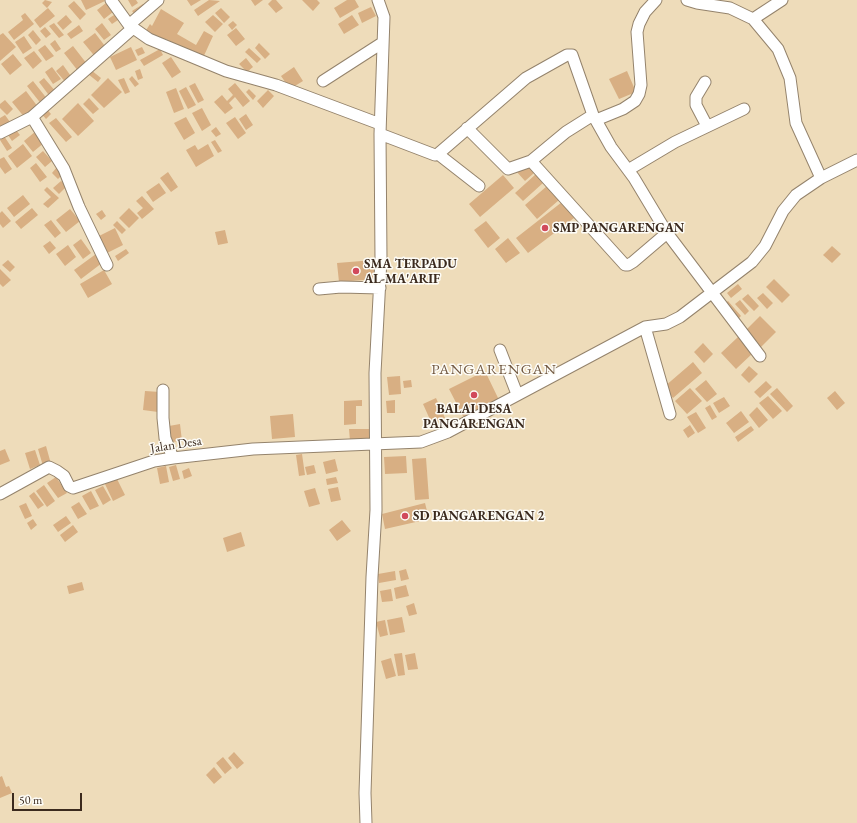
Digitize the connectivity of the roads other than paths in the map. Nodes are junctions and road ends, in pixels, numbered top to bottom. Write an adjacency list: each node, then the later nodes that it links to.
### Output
1 (111, 0): 8 (street)
2 (158, 0): 8 (street)
3 (378, 0): 9 (street)
4 (656, 0): 14 (street)
5 (687, 0): 7 (street)
6 (782, 0): 7 (street)
7 (753, 18): 23 (street)
8 (131, 26): 13 (street); 17 (street)
9 (382, 43): 10 (street); 17 (street)
10 (323, 81)
11 (705, 82): 15 (street)
12 (744, 109): 15 (street)
13 (32, 118): 18 (street); 26 (street)
14 (594, 118): 16 (street); 21 (street); 22 (street)
15 (707, 126): 22 (street)
16 (467, 128): 19 (street); 21 (street)
17 (380, 129): 19 (street); 27 (street)
18 (0, 133)
19 (438, 154): 24 (street)
20 (857, 160): 23 (street, Jalan Desa)
21 (532, 161): 25 (street)
22 (628, 170): 25 (street)
23 (821, 178): 29 (street, Jalan Desa)
24 (479, 186)
25 (667, 233): 29 (street)
26 (107, 265)
27 (380, 288): 28 (street); 36 (street)
28 (319, 289)
29 (712, 294): 30 (street, Jalan Desa); 32 (street)
30 (645, 327): 34 (street, Jalan Desa); 35 (street)
31 (500, 350): 34 (street)
32 (760, 356)
33 (164, 390): 37 (street)
34 (517, 394): 36 (street, Jalan Desa)
35 (670, 414)
36 (374, 445): 37 (street, Jalan Desa); 39 (street)
37 (173, 458): 38 (street, Jalan Desa)
38 (0, 494)
39 (366, 823)

